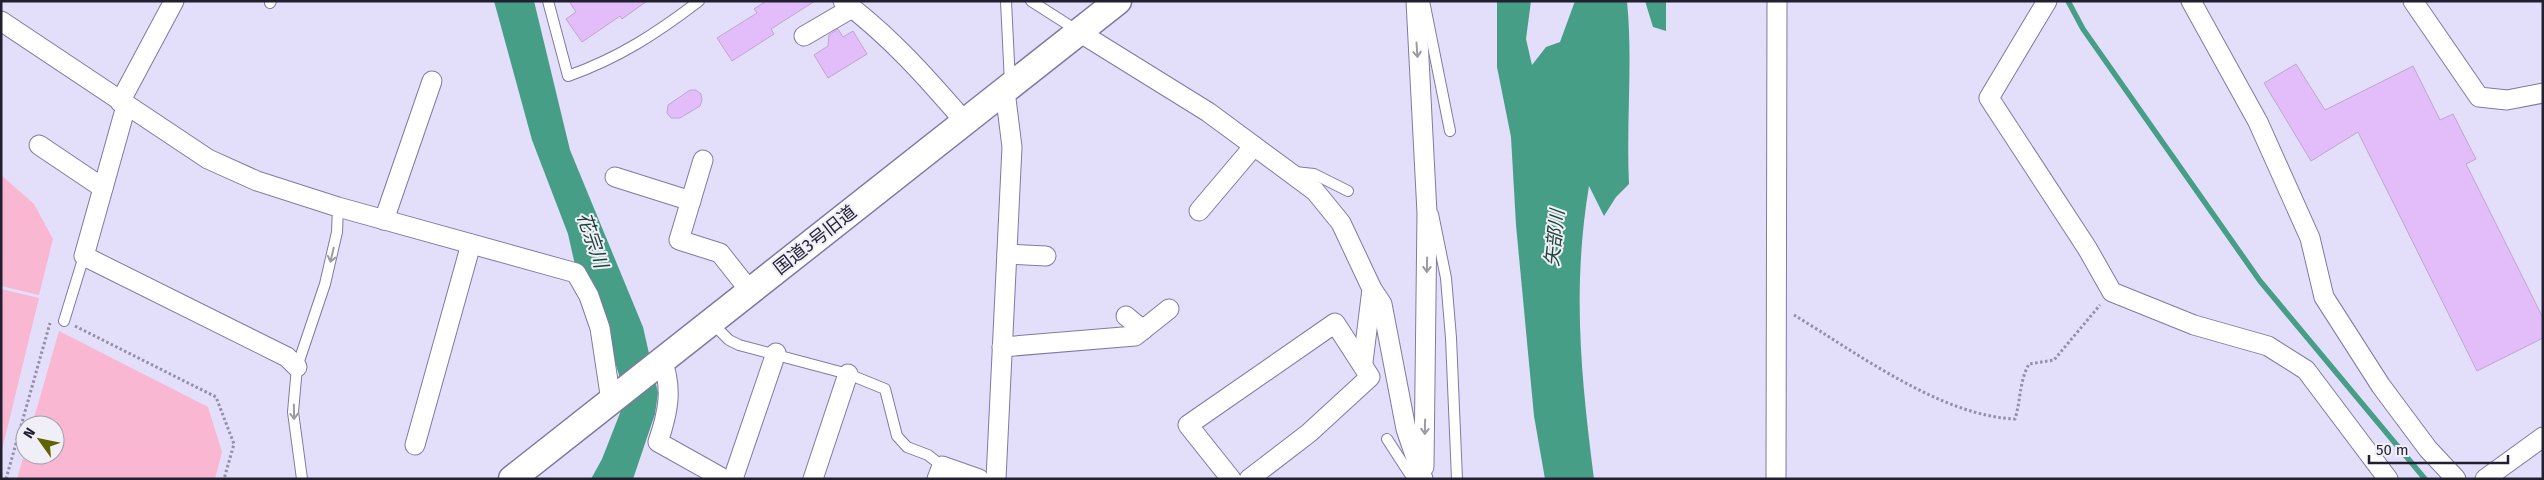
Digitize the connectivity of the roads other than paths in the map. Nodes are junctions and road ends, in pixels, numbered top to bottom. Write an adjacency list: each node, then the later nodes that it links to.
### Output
1 (174, 1): 20 (street)
2 (548, 1): 3 (lane)
3 (699, 1)
4 (1006, 1): 18 (lane)
5 (1031, 1): 15 (lane)
6 (1118, 1): 15 (street, 国道3号旧道)
7 (1416, 1): 33 (street, one-way to 33)
8 (1424, 1): 22 (lane)
9 (1777, 1): 69 (street)
10 (2192, 1): 71 (street)
11 (2413, 1): 19 (street)
12 (847, 4): 16 (street); 21 (street)
13 (2045, 4): 70 (street)
14 (1, 21): 20 (street)
15 (1079, 32): 18 (street, 国道3号旧道); 24 (street)
16 (804, 36)
17 (432, 81): 34 (street)
18 (1008, 89): 21 (street, 国道3号旧道); 36 (street)
19 (2543, 93)
20 (123, 104): 28 (street); 31 (street)
21 (965, 122): 40 (street, 国道3号旧道)
22 (1450, 131)
23 (40, 144): 28 (street)
24 (1254, 146): 26 (street); 32 (street)
25 (703, 160): 30 (street)
26 (1289, 172): 29 (lane); 39 (street)
27 (615, 177): 30 (street)
28 (103, 188): 37 (street)
29 (1348, 191)
30 (691, 201): 40 (street)
31 (338, 207): 34 (street); 50 (lane, one-way to 50)
32 (1199, 211)
33 (1427, 212): 67 (street, one-way to 67); 68 (lane)
34 (384, 220): 35 (street)
35 (471, 244): 52 (street); 55 (street)
36 (1007, 254): 38 (street); 46 (street)
37 (84, 256): 43 (lane); 50 (street)
38 (1046, 256)
39 (1372, 288): 49 (street); 67 (street)
40 (750, 291): 44 (street, 国道3号旧道)
41 (1169, 309): 45 (street)
42 (1126, 316): 45 (street)
43 (64, 320)
44 (711, 322): 47 (lane); 48 (street, 国道3号旧道)
45 (1143, 330): 46 (street)
46 (1002, 347): 63 (street)
47 (776, 353): 51 (lane); 60 (street)
48 (660, 361): 52 (street, 国道3号旧道); 59 (street)
49 (1363, 362): 64 (street); 65 (street)
50 (297, 367): 57 (lane, one-way to 57)
51 (848, 374): 56 (lane); 61 (street)
52 (613, 399): 58 (street, 国道3号旧道)
53 (2543, 437): 72 (street)
54 (1387, 439): 66 (lane)
55 (415, 445)
56 (939, 472): 62 (street)
57 (302, 479)
58 (512, 479)
59 (724, 479)
60 (733, 479)
61 (813, 479)
62 (979, 479)
63 (996, 479)
64 (1231, 479)
65 (1249, 479)
66 (1413, 479)
67 (1424, 479)
68 (1457, 479)
69 (1776, 479)
70 (2388, 479)
71 (2456, 479)
72 (2485, 479)

